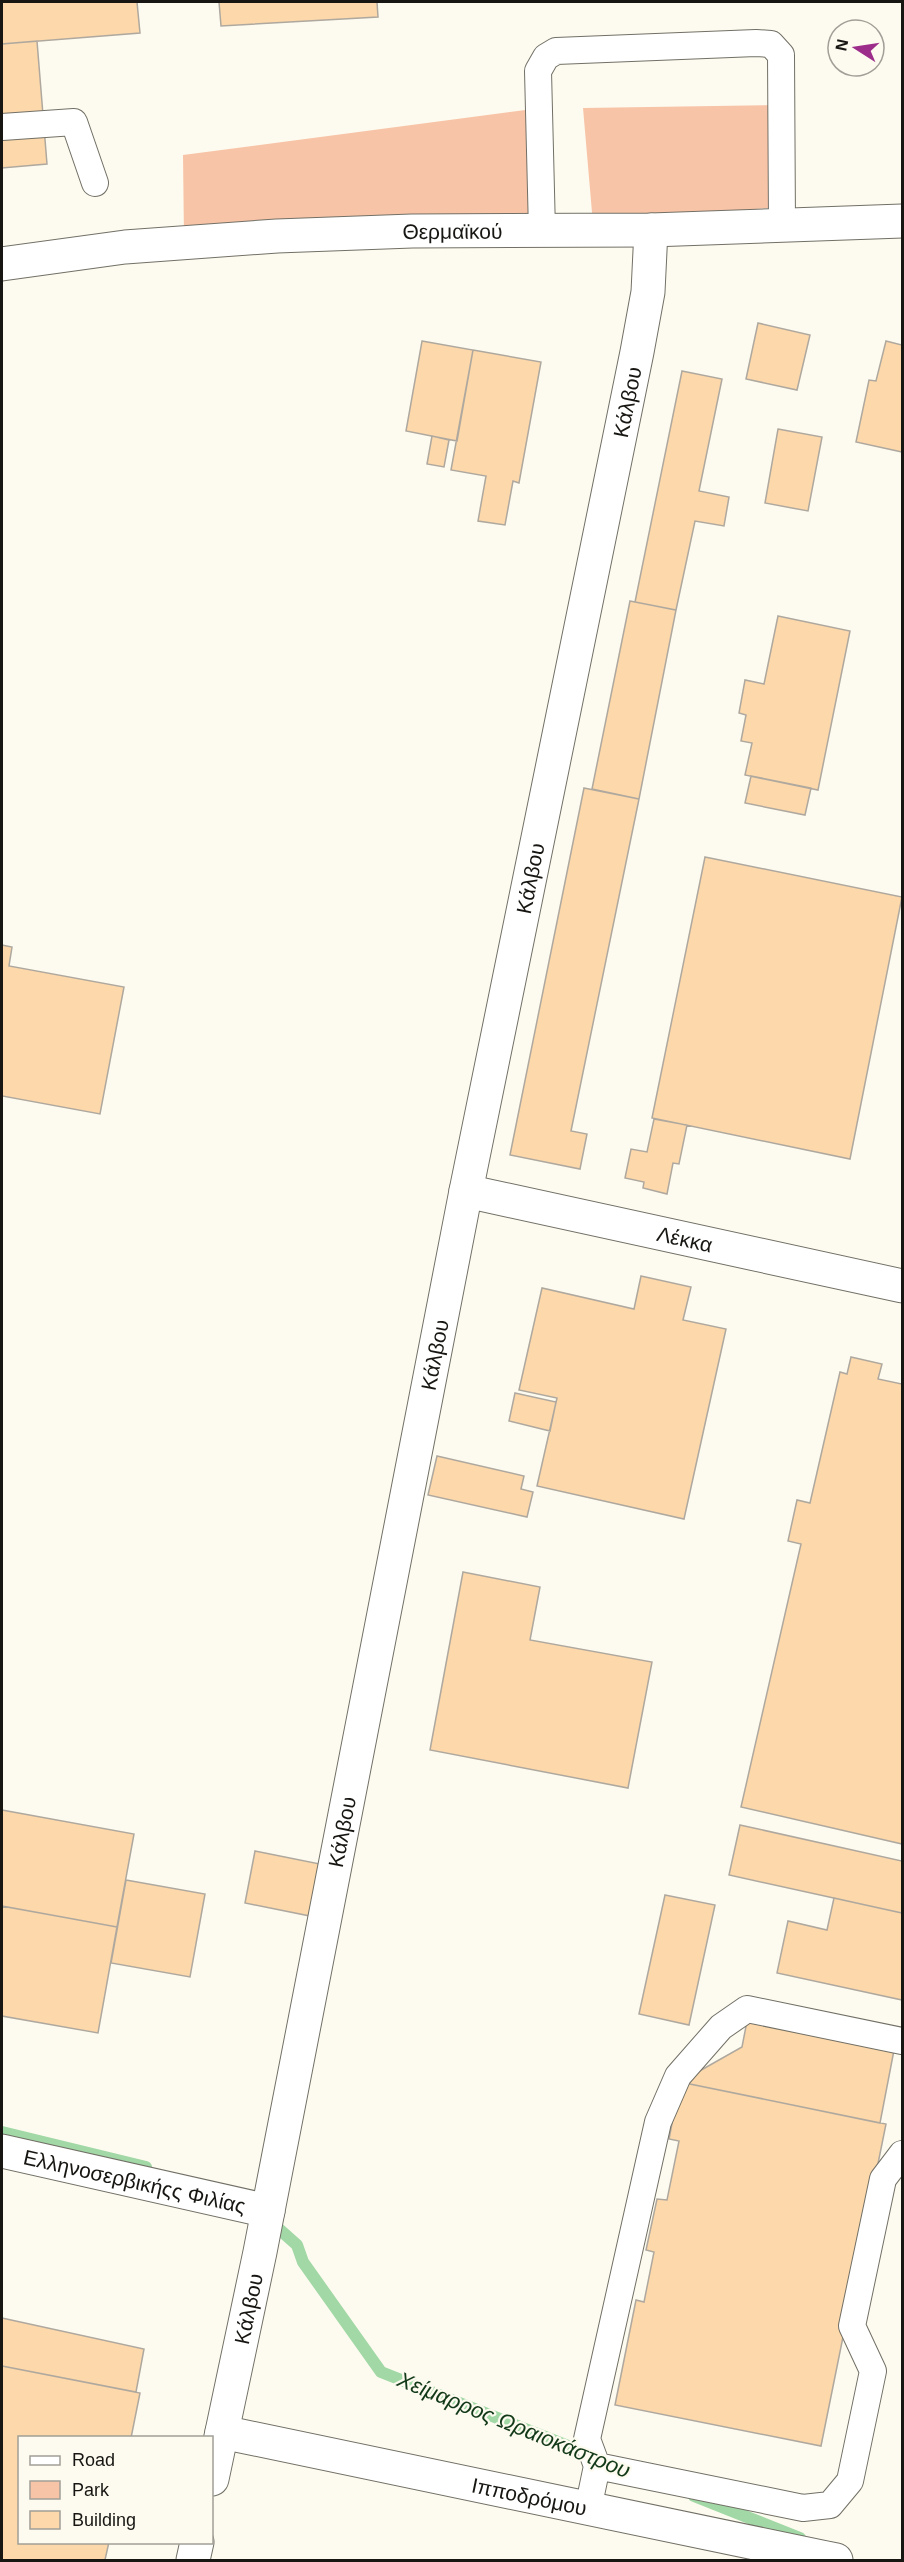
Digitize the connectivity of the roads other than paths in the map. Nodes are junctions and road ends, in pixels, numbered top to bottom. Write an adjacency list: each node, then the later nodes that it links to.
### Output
1 (2, 127): 2 (lane)
2 (96, 183)
3 (903, 221): 4 (street, Θερμαϊκού)
4 (782, 225): 5 (street, Θερμαϊκού); 6 (lane)
5 (651, 230): 6 (street, Θερμαϊκού); 8 (street, Κάλβου)
6 (542, 231): 7 (street, Θερμαϊκού)
7 (2, 264)
8 (466, 1191): 9 (street, Λέκκα); 13 (street, Κάλβου)
9 (903, 1286)
10 (903, 2041): 15 (lane)
11 (2, 2151): 13 (street, Ελληνοσερβικήςς Φιλίας)
12 (903, 2154): 15 (lane)
13 (268, 2211): 14 (street, Κάλβου)
14 (222, 2432): 16 (street, Κάλβου); 17 (street, Ιπποδρόμου)
15 (597, 2466): 17 (lane)
16 (213, 2474)
17 (588, 2509): 19 (street, Ιπποδρόμου)
18 (197, 2544): 20 (street)
19 (803, 2557): 21 (street, Ιπποδρόμου)
20 (193, 2560)
21 (836, 2560)

